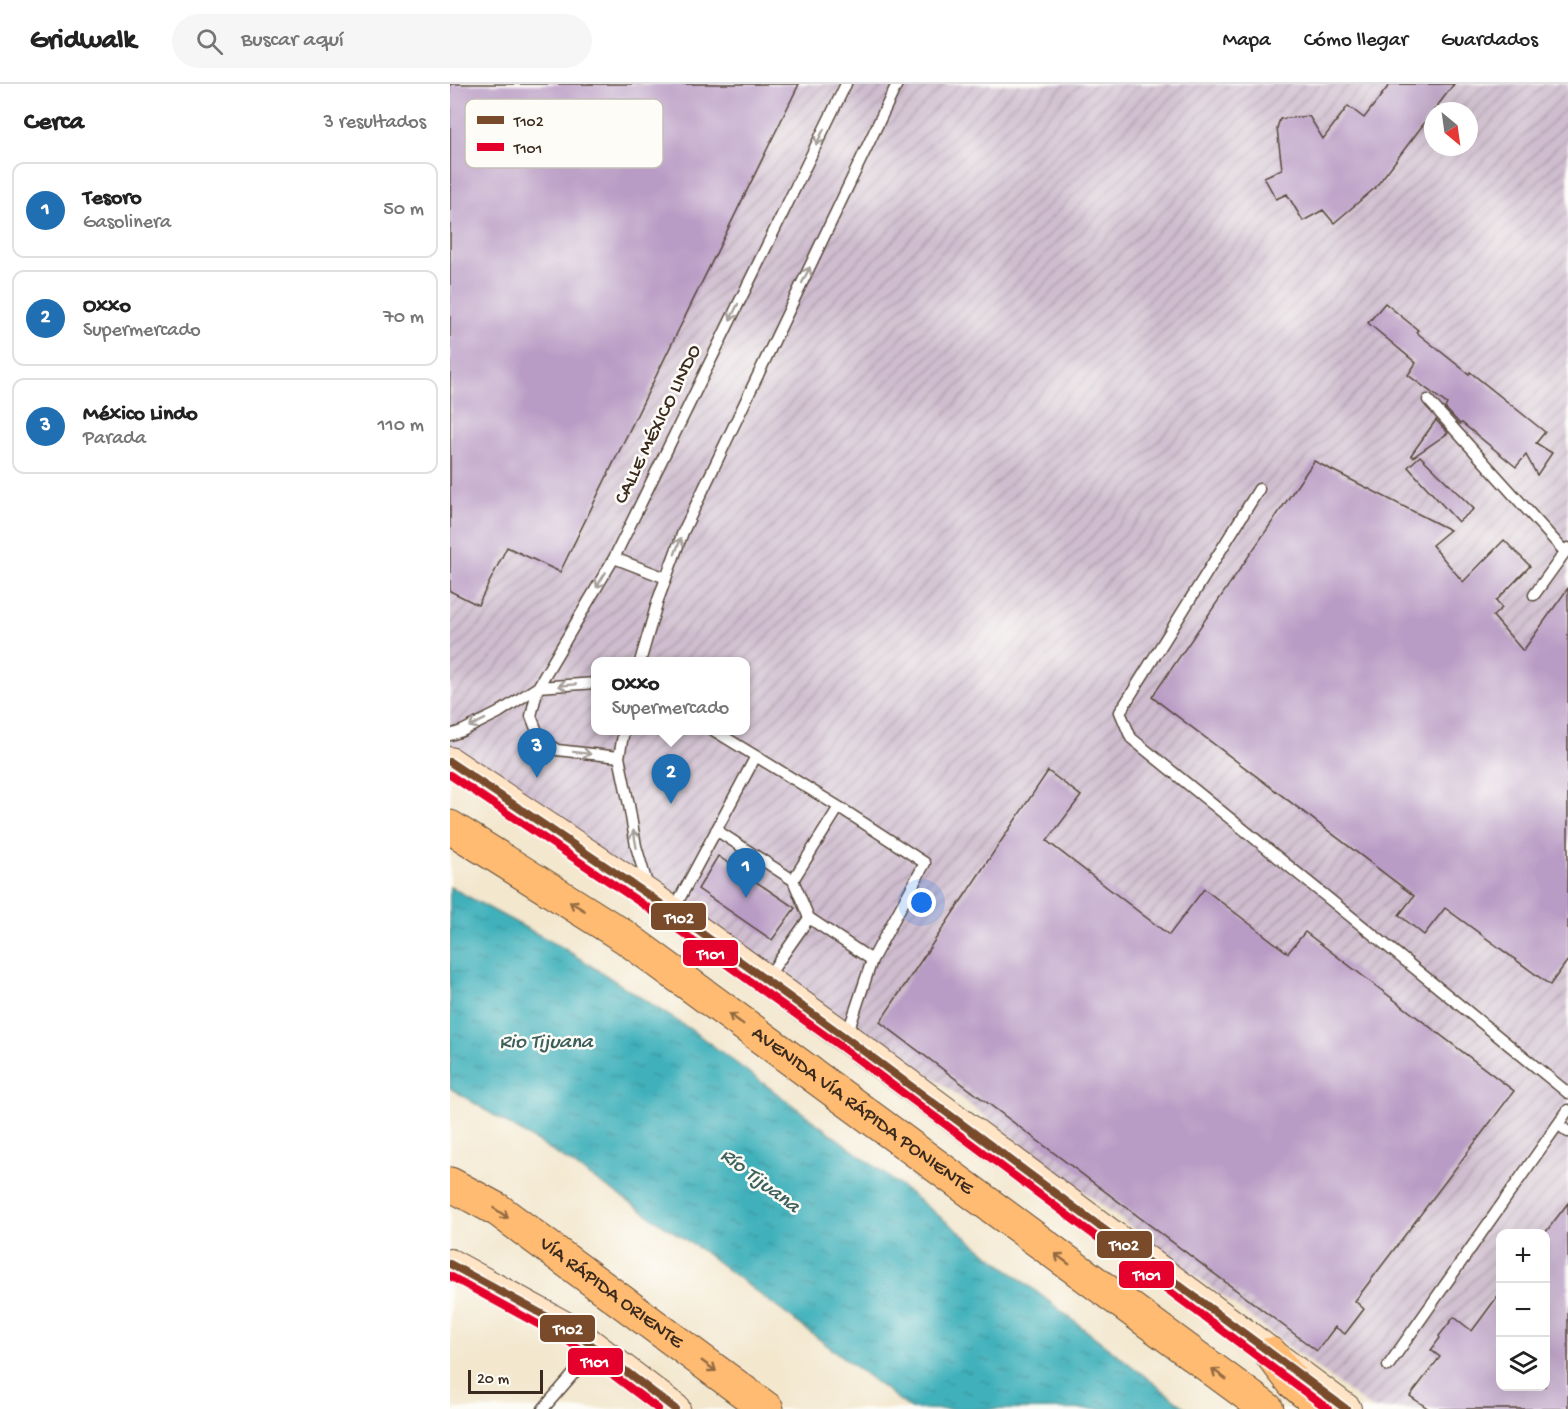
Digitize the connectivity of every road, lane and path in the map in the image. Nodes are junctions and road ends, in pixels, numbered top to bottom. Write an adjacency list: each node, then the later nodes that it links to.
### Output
1 (846, 84): 6 (lane, CALLE MÉXICO LINDO, one-way to 6)
2 (897, 84): 7 (lane, one-way to 2)
3 (1428, 400): 5 (lane)
4 (1259, 489): 27 (lane)
5 (1566, 550): 8 (lane)
6 (614, 558): 7 (lane); 11 (lane, CALLE MÉXICO LINDO, one-way to 11)
7 (666, 578): 9 (lane)
8 (1534, 595)
9 (641, 657)
10 (591, 684): 11 (lane, one-way to 11)
11 (538, 687): 12 (lane, CALLE MÉXICO LINDO, one-way to 12); 16 (lane, one-way to 16)
12 (450, 735)
13 (623, 735): 16 (lane)
14 (721, 735): 15 (lane)
15 (756, 756): 18 (lane); 20 (lane)
16 (619, 757): 22 (lane, one-way to 16)
17 (450, 762): 22 (main road)
18 (839, 807): 21 (lane); 24 (lane)
19 (450, 826): 39 (highway, AVENIDA VÍA RÁPIDA PONIENTE, one-way to 19)
20 (716, 830): 21 (lane); 22 (lane)
21 (793, 880): 23 (lane)
22 (661, 904): 25 (main road)
23 (809, 918): 24 (lane); 25 (lane)
24 (872, 960): 26 (lane)
25 (766, 980): 26 (main road)
26 (846, 1038): 34 (main road)
27 (1568, 1093)
28 (1568, 1110): 29 (lane)
29 (1558, 1124): 30 (lane); 35 (lane)
30 (1568, 1132)
31 (450, 1184): 38 (highway, VÍA RÁPIDA ORIENTE, one-way to 38)
32 (450, 1264): 33 (main road)
33 (595, 1349): 36 (lane); 37 (main road)
34 (1271, 1354): 40 (highway); 41 (main road)
35 (1388, 1366)
36 (543, 1409)
37 (675, 1409)
38 (767, 1409)
39 (1266, 1409)
40 (1325, 1409)
41 (1346, 1409)

